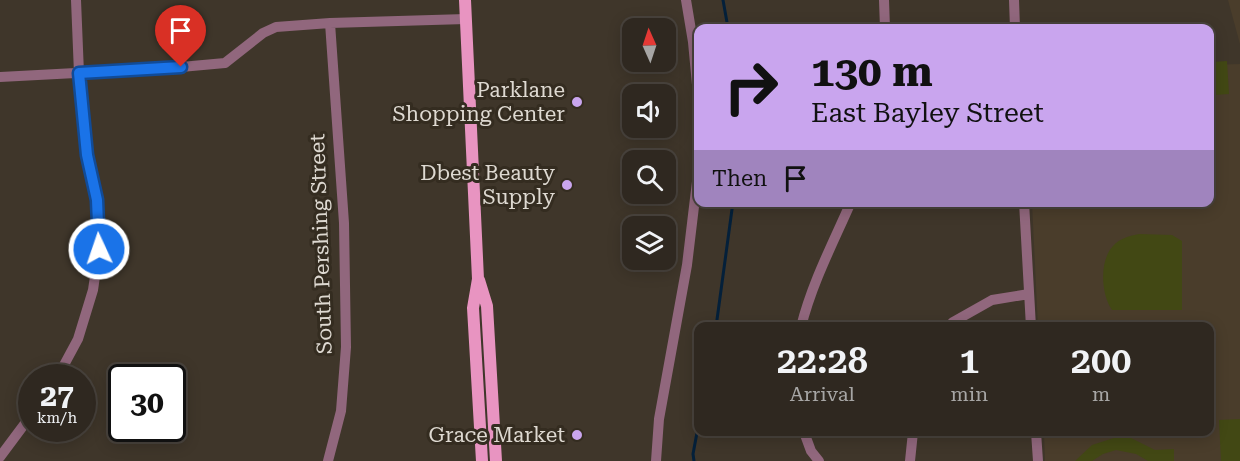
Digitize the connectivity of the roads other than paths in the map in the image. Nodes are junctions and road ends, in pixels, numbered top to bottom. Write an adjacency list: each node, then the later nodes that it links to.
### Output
1 (76, 0): 11 (street)
2 (465, 0): 6 (main road)
3 (686, 0): 10 (street)
4 (884, 0): 8 (street)
5 (1014, 0): 9 (street)
6 (466, 19): 7 (street); 16 (main road)
7 (330, 23): 11 (street); 27 (street, South Pershing Street)
8 (885, 24)
9 (1015, 24)
10 (694, 53)
11 (79, 73): 12 (street); 21 (street)
12 (0, 77)
13 (694, 207): 30 (street)
14 (849, 207): 18 (street)
15 (1024, 207): 17 (street)
16 (478, 279): 28 (main road); 29 (main road)
17 (1029, 294): 19 (street); 20 (street)
18 (802, 322)
19 (952, 322)
20 (1031, 322)
21 (65, 364)
22 (18, 433): 26 (street)
23 (806, 436): 31 (street)
24 (913, 436): 32 (street)
25 (1036, 436): 33 (street)
26 (0, 457)
27 (328, 461)
28 (482, 461)
29 (496, 461)
30 (656, 461)
31 (819, 461)
32 (910, 461)
33 (1038, 461)

